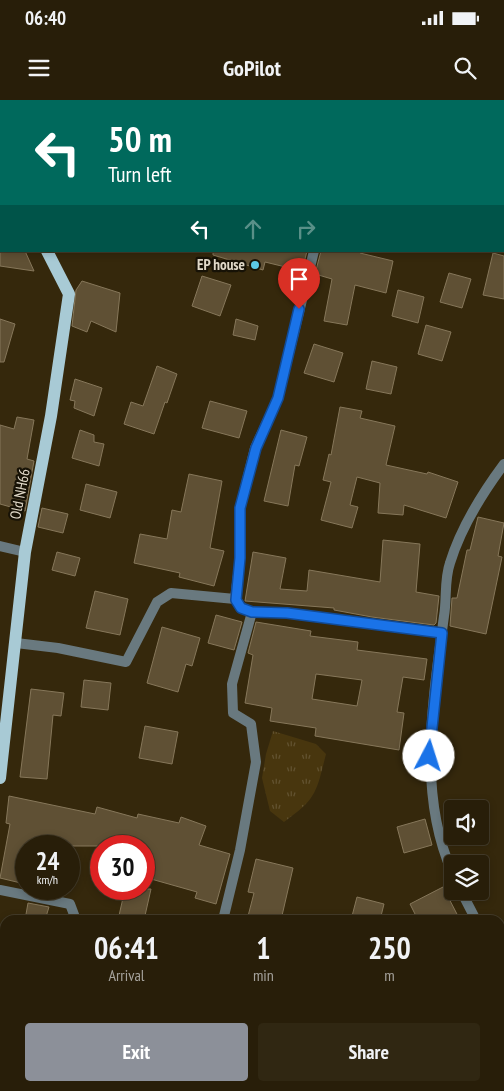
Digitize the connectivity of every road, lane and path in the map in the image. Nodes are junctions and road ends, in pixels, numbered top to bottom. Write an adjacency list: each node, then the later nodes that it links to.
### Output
1 (48, 252): 5 (main road, Old NH66)
2 (314, 252): 6 (street)
3 (504, 464): 8 (street)
4 (0, 546): 5 (street)
5 (25, 552): 9 (main road, Old NH66)
6 (236, 600): 7 (street); 9 (street)
7 (252, 612): 8 (street); 15 (street)
8 (442, 633): 11 (street)
9 (16, 643): 10 (main road, Old NH66)
10 (0, 778)
11 (446, 855)
12 (0, 890): 14 (street)
13 (466, 900): 16 (street)
14 (74, 915)
15 (223, 915)
16 (473, 915)

